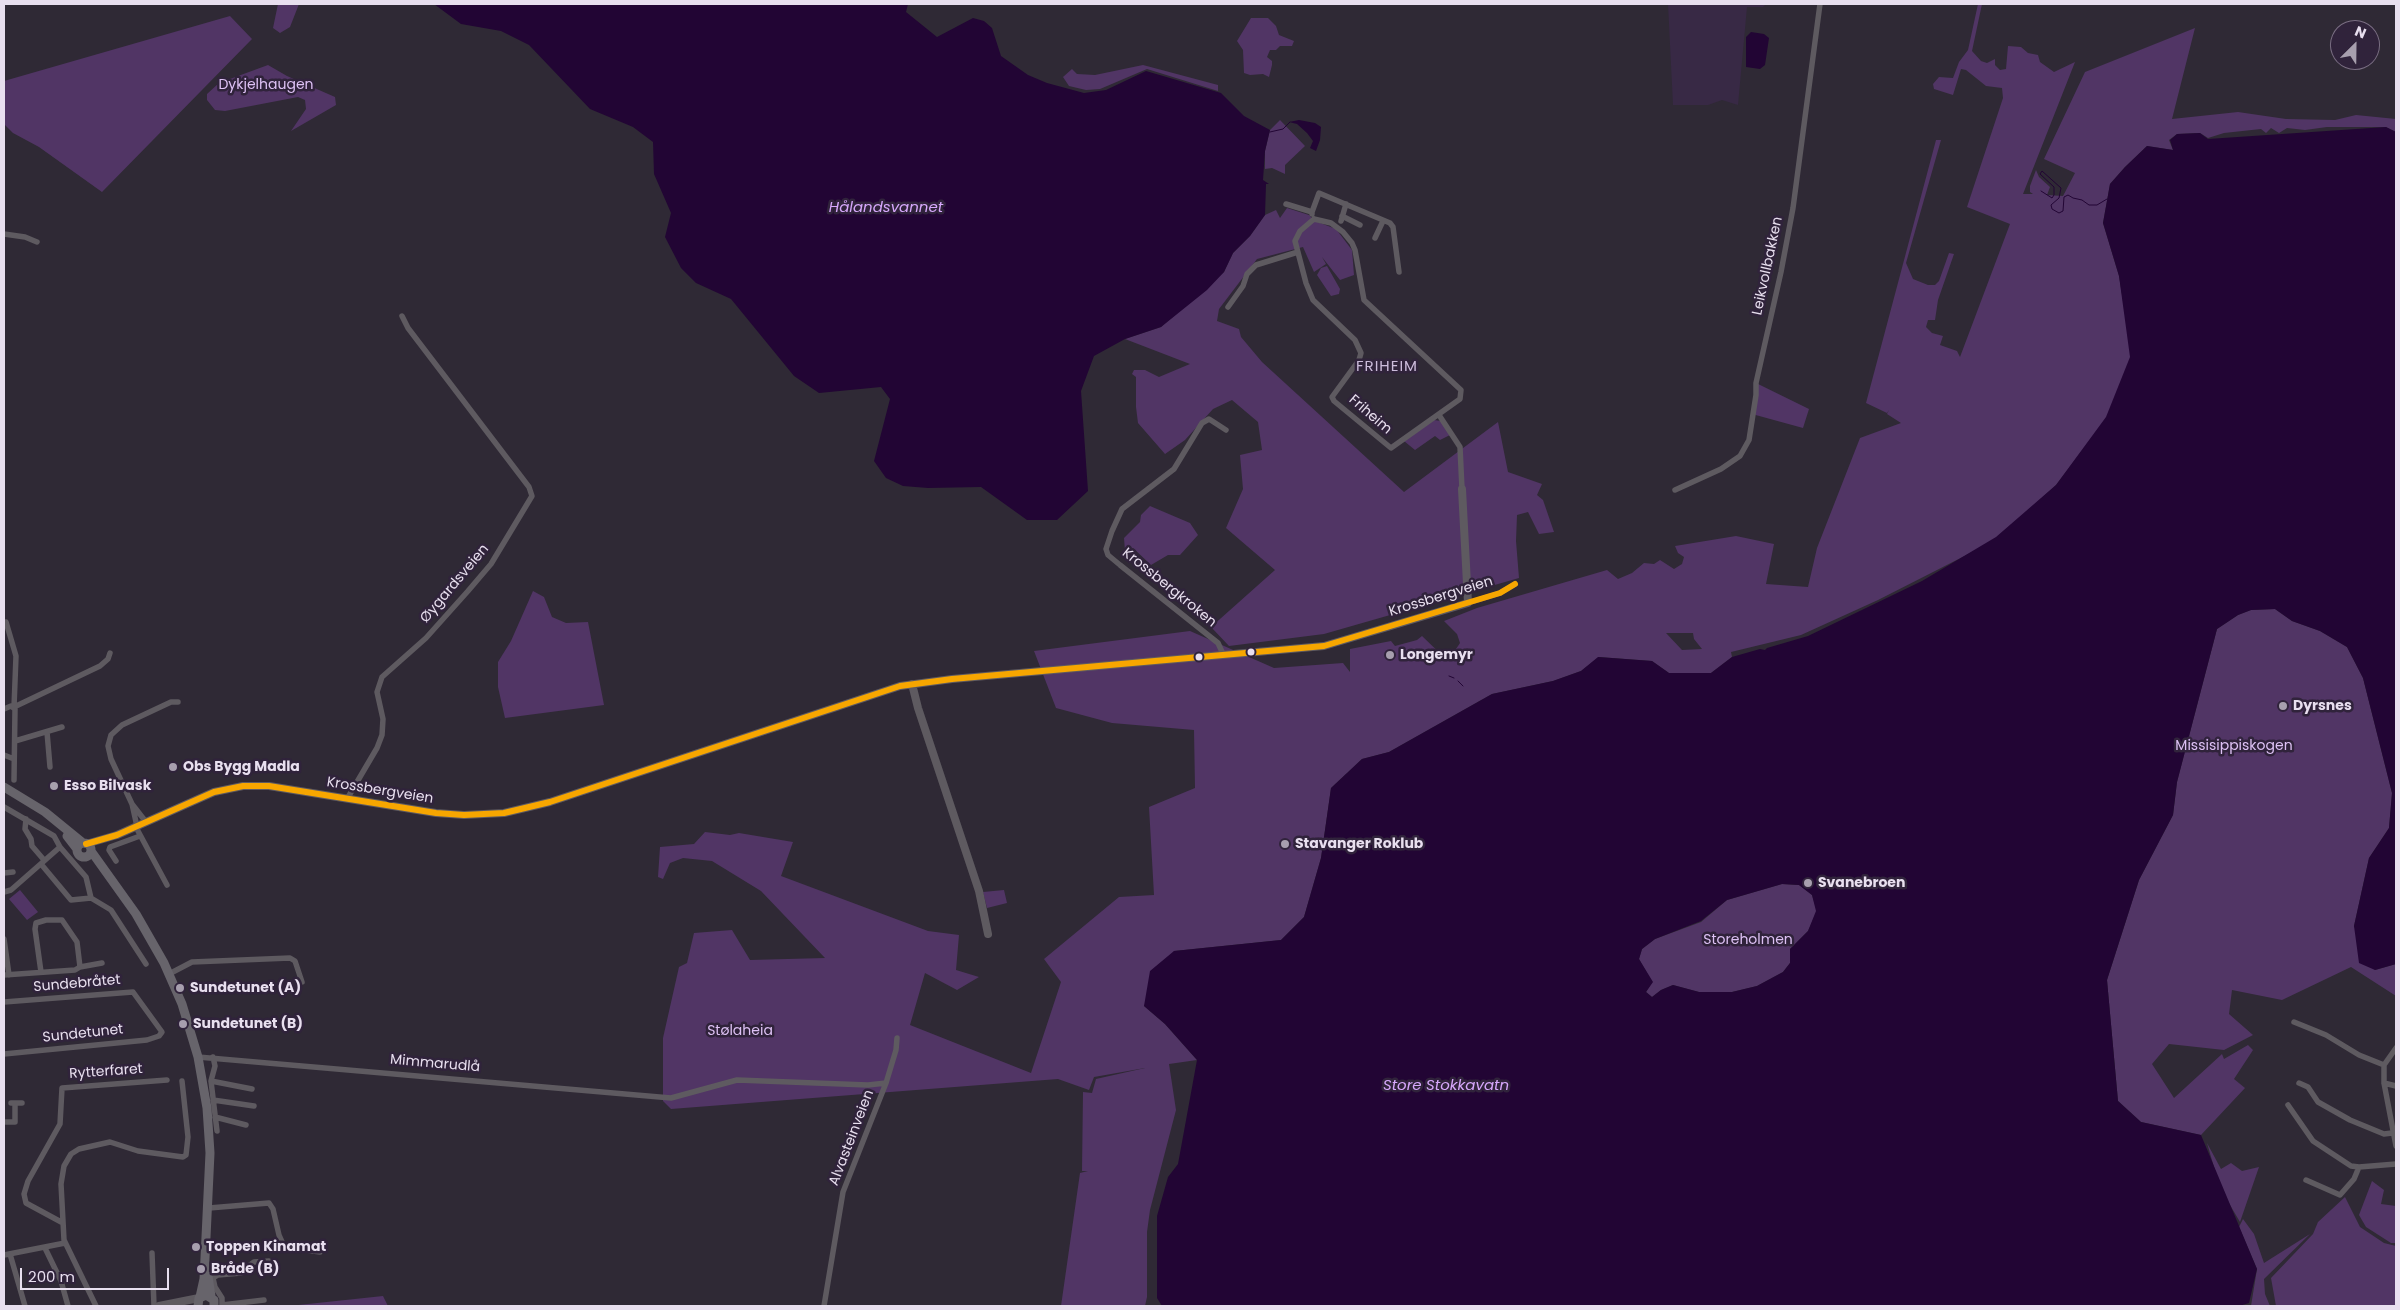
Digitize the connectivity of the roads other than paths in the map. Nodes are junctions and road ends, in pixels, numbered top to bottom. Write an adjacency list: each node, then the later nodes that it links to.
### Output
1 (1820, 4): 18 (street, Leikvollbakken)
2 (1286, 204): 4 (street)
3 (1346, 204): 4 (street); 6 (street); 7 (street)
4 (1312, 212): 5 (street)
5 (1314, 219): 11 (street, Friheim); 15 (street, Friheim)
6 (1384, 221): 9 (street); 12 (street)
7 (1360, 225)
8 (4, 234): 10 (street)
9 (1375, 238)
10 (37, 242)
11 (1298, 252): 13 (street); 15 (street, Friheim)
12 (1399, 272)
13 (1228, 306)
14 (402, 316): 36 (street, Øygardsveien)
15 (1439, 415): 17 (street)
16 (1226, 430): 23 (street, Krossbergkroken)
17 (1462, 489): 20 (street)
18 (1675, 490)
19 (1515, 584): 20 (street, Krossbergveien)
20 (1468, 603): 23 (street, Krossbergveien)
21 (6, 622): 26 (street)
22 (110, 653): 26 (street)
23 (1223, 654): 24 (street, Krossbergveien)
24 (912, 684): 36 (street, Krossbergveien); 52 (street)
25 (178, 702): 37 (street)
26 (14, 707): 27 (street); 30 (street)
27 (4, 709)
28 (62, 727): 29 (street)
29 (47, 732): 30 (street); 33 (street)
30 (15, 741): 32 (street)
31 (4, 755): 32 (street)
32 (14, 759): 34 (street)
33 (50, 767)
34 (14, 780)
35 (4, 789): 44 (main road)
36 (347, 798): 40 (street, Krossbergveien)
37 (132, 804): 40 (street); 41 (street)
38 (4, 807): 39 (street)
39 (26, 819): 43 (street); 46 (street)
40 (146, 822): 41 (street, Krossbergveien)
41 (136, 827): 42 (street); 44 (street, Krossbergveien)
42 (140, 836): 45 (street); 49 (street)
43 (60, 847): 46 (street); 51 (street)
44 (85, 849): 58 (main road)
45 (116, 861)
46 (43, 862): 50 (street); 51 (street)
47 (13, 872): 48 (street)
48 (4, 873)
49 (167, 885)
50 (4, 892)
51 (91, 898): 55 (street)
52 (988, 934)
53 (4, 939): 59 (street)
54 (102, 963): 56 (street)
55 (146, 964)
56 (80, 967): 57 (street); 57 (street)
57 (41, 972): 59 (street)
58 (169, 974): 60 (street); 67 (main road)
59 (6, 975)
60 (302, 982)
61 (4, 1002): 63 (street, Sundebråtet)
62 (2294, 1022): 69 (street)
63 (162, 1032): 66 (street, Sundetunet)
64 (897, 1038): 73 (street, Alvasteinveien)
65 (2396, 1048): 69 (street)
66 (4, 1054)
67 (198, 1056): 68 (street, Mimmarudlå); 91 (main road)
68 (213, 1057): 72 (street); 73 (street, Mimmarudlå)
69 (2384, 1065): 75 (street)
70 (167, 1080): 92 (street, Rytterfaret)
71 (182, 1081): 92 (street)
72 (211, 1081): 77 (street); 78 (street)
73 (886, 1083): 109 (street, Alvasteinveien)
74 (2300, 1083): 86 (street)
75 (2384, 1083): 76 (street); 86 (street)
76 (2396, 1086)
77 (252, 1089)
78 (213, 1100): 81 (street); 82 (street)
79 (16, 1103): 83 (street)
80 (2288, 1105): 89 (street)
81 (254, 1106)
82 (216, 1118): 84 (street); 85 (street)
83 (4, 1122)
84 (246, 1125)
85 (217, 1131)
86 (2392, 1133): 87 (street)
87 (2396, 1146)
88 (2396, 1164): 89 (street)
89 (2359, 1168): 90 (street)
90 (2306, 1180)
91 (208, 1210): 95 (street); 99 (main road); 101 (main road)
92 (63, 1223): 93 (street)
93 (65, 1243): 94 (street); 105 (street)
94 (45, 1248): 97 (street); 104 (street)
95 (320, 1252)
96 (152, 1253): 106 (street)
97 (7, 1254): 103 (street)
98 (269, 1261): 101 (street)
99 (199, 1300): 101 (main road); 102 (street)
100 (264, 1300): 101 (street)
101 (216, 1303)
102 (178, 1304): 107 (street); 108 (street)
103 (25, 1306)
104 (68, 1306)
105 (96, 1306)
106 (154, 1306)
107 (159, 1306)
108 (194, 1306)
109 (824, 1306)

